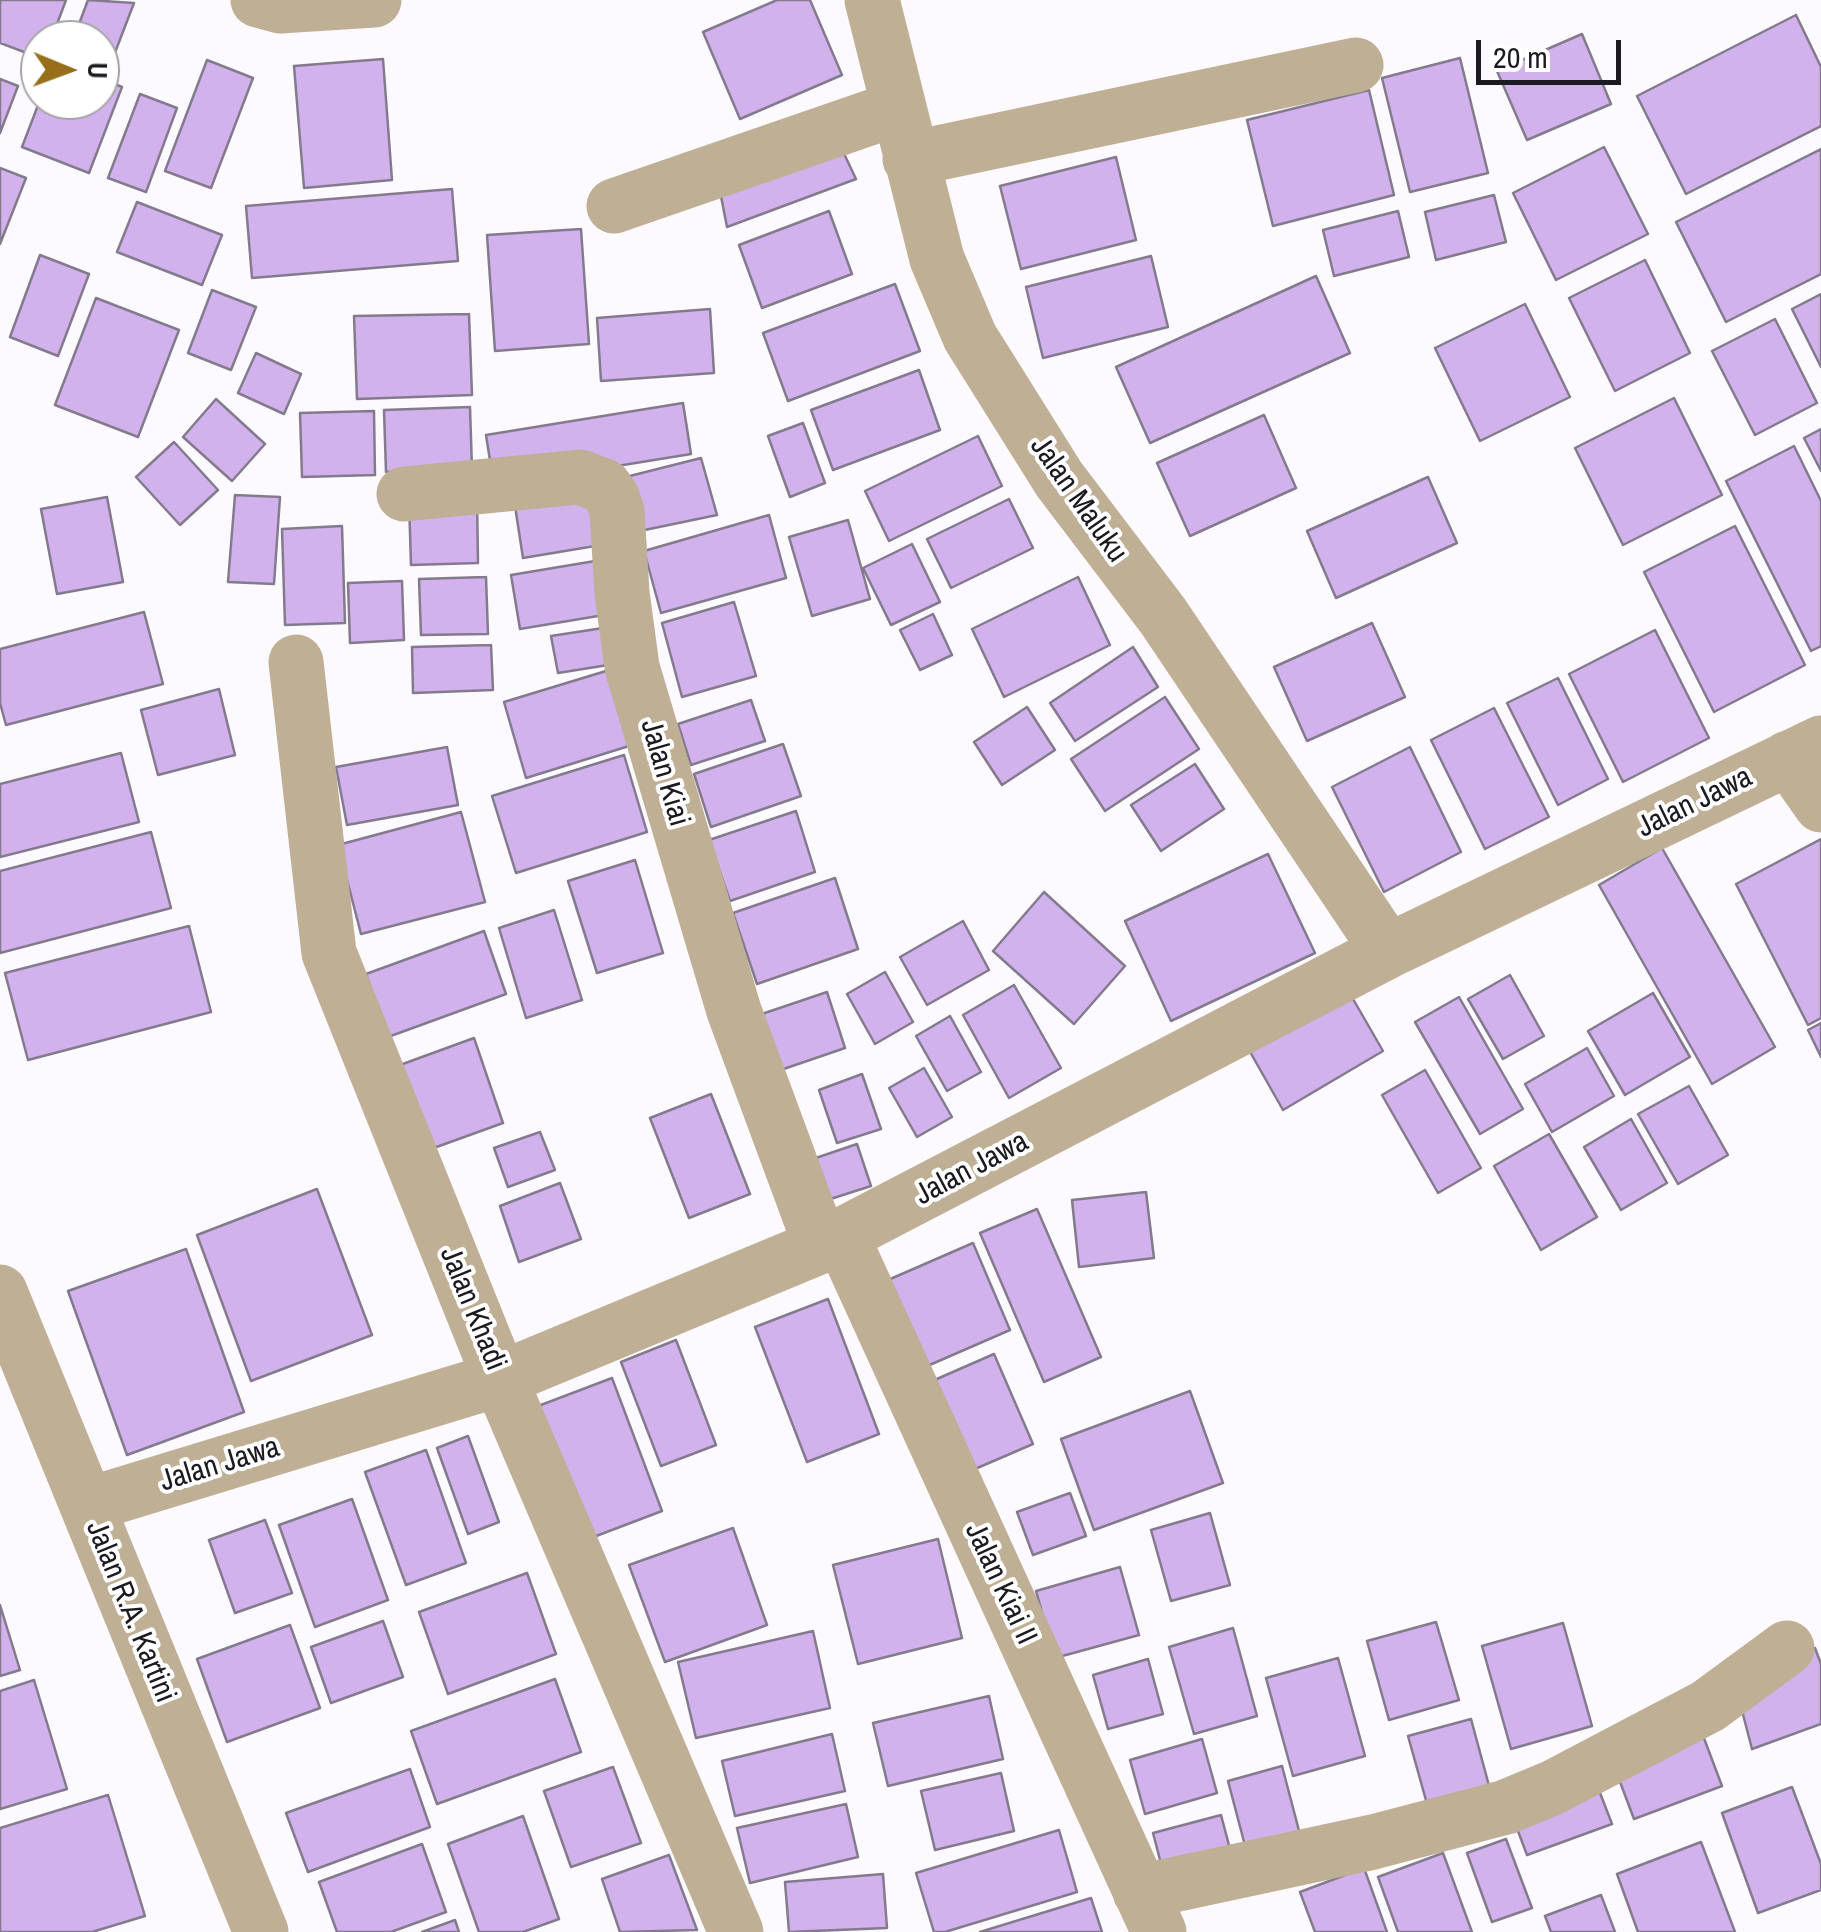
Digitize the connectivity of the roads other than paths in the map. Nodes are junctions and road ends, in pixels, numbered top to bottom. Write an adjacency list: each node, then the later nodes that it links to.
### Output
1 (258, 0): 2 (street)
2 (374, 0)
3 (872, 0): 5 (street, Jalan Maluku)
4 (1356, 65): 5 (street)
5 (904, 134): 6 (street); 11 (street, Jalan Maluku)
6 (614, 206)
7 (404, 494): 12 (street, Jalan Kiai)
8 (296, 662): 14 (street, Jalan Khadi)
9 (1805, 751): 10 (street); 11 (street, Jalan Jawa)
10 (1821, 805)
11 (1388, 952): 12 (street, Jalan Jawa)
12 (831, 1241): 14 (street, Jalan Jawa); 17 (street, Jalan Kiai II)
13 (0, 1292): 15 (street, Jalan R.A. Kartini)
14 (500, 1379): 15 (street, Jalan Jawa); 19 (street, Jalan Khadi)
15 (86, 1506): 18 (street, Jalan R.A. Kartini)
16 (1787, 1648): 17 (street)
17 (1150, 1912)
18 (261, 1932)
19 (736, 1932)

